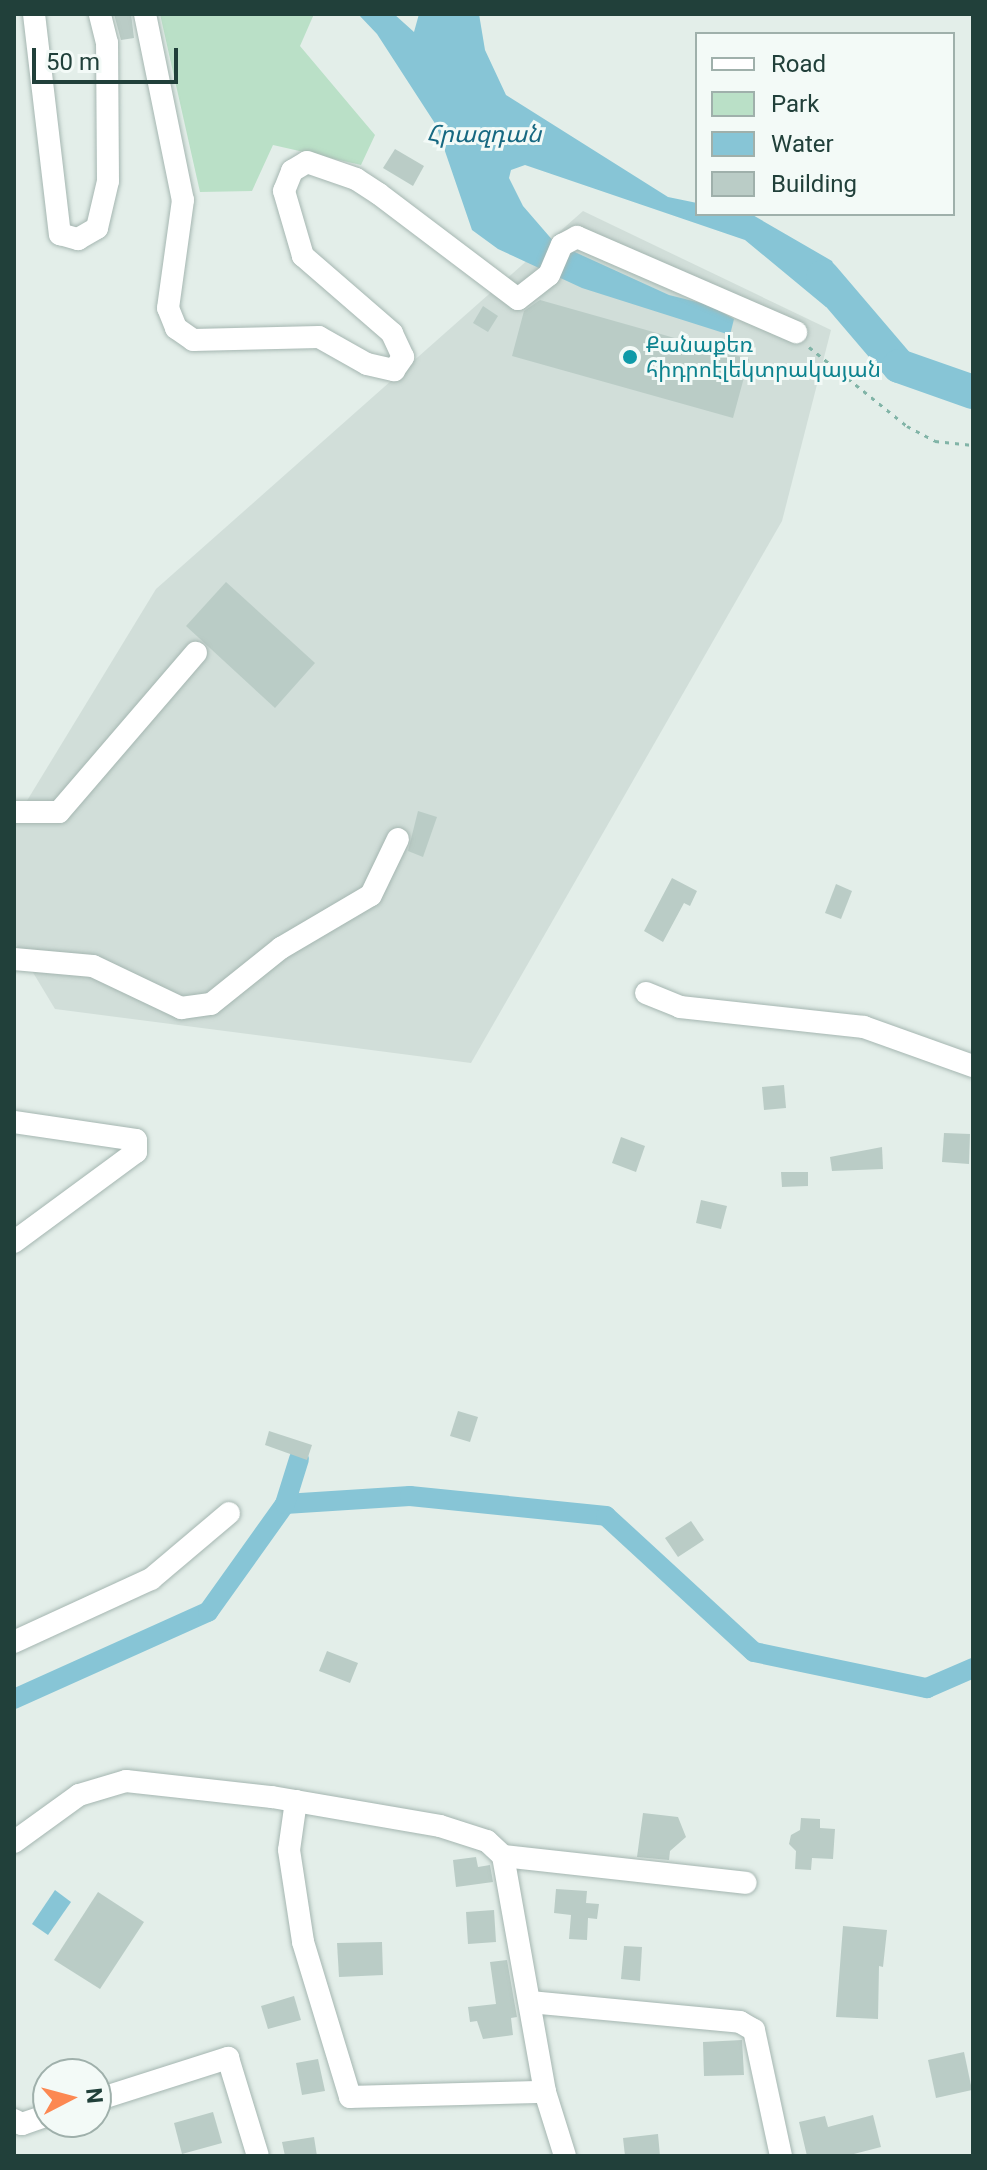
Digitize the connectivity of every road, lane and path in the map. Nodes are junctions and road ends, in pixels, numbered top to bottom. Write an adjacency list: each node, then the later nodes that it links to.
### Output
1 (34, 14): 2 (street)
2 (100, 14)
3 (145, 14): 4 (street)
4 (796, 332): 5 (path)
5 (973, 445)
6 (196, 653): 7 (street)
7 (14, 812)
8 (398, 839): 9 (street)
9 (14, 959)
10 (646, 993): 11 (street)
11 (973, 1066)
12 (14, 1122): 13 (street)
13 (14, 1242)
14 (229, 1513): 15 (street)
15 (14, 1642)
16 (296, 1801): 17 (street); 18 (street); 21 (street)
17 (14, 1842)
18 (503, 1856): 19 (street); 20 (street)
19 (746, 1883)
20 (530, 2002): 21 (street); 25 (street)
21 (545, 2092): 24 (street)
22 (112, 2095): 23 (street)
23 (258, 2156)
24 (565, 2156)
25 (781, 2156)

